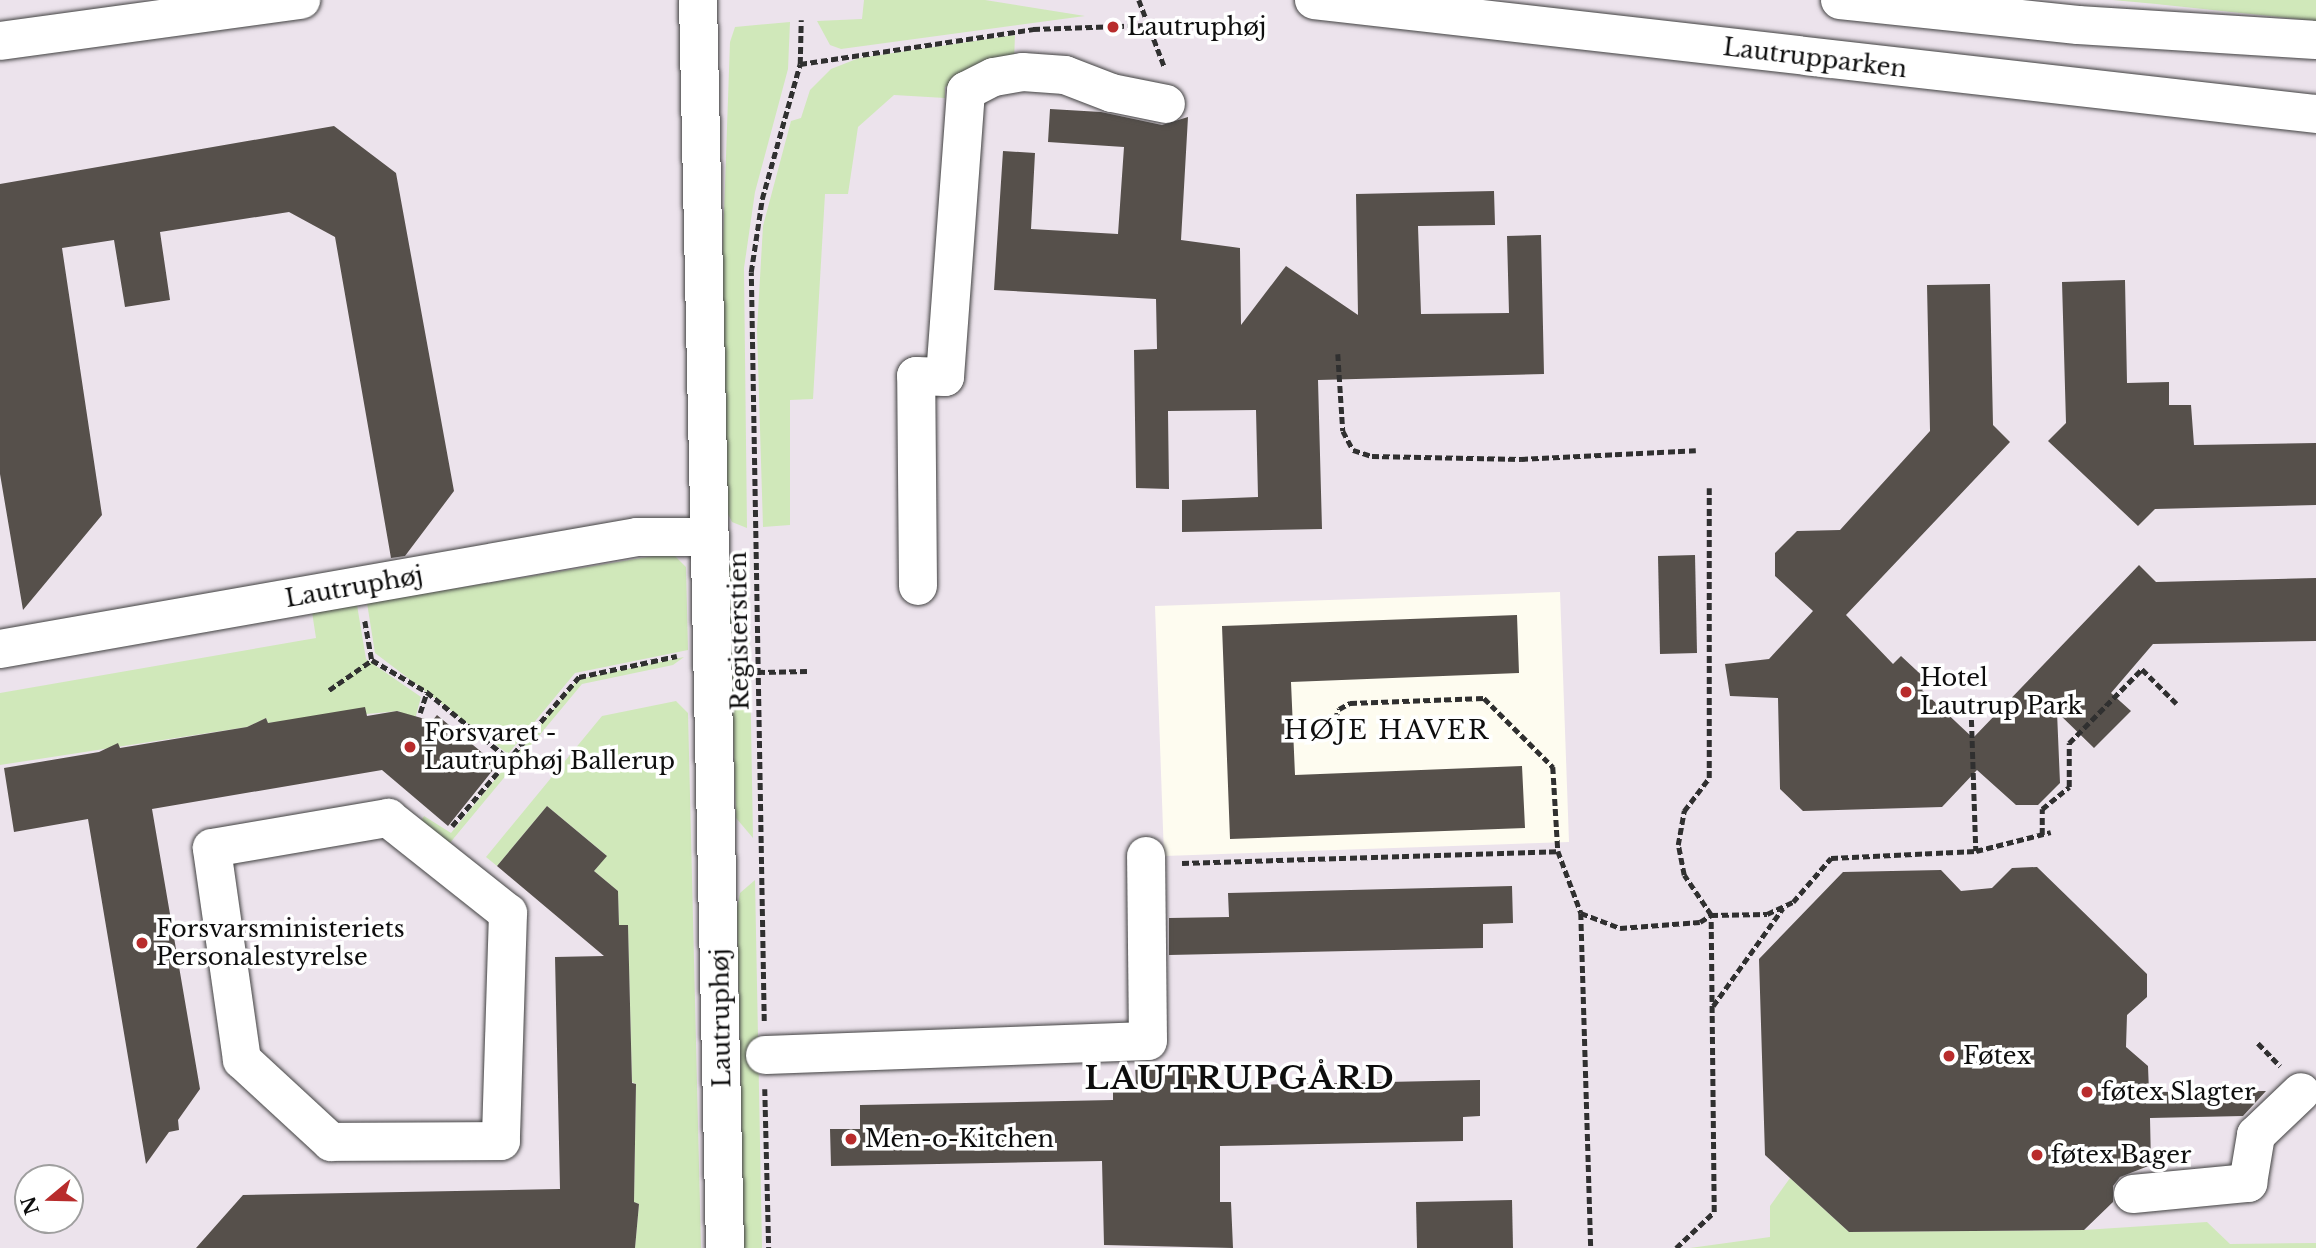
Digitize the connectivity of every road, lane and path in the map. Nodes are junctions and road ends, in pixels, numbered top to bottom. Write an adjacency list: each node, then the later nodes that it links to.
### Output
1 (301, 0): 9 (street)
2 (698, 0): 16 (street, Lautruphøj)
3 (1139, 0): 7 (path)
4 (1314, 0): 12 (street, Lautrupparken)
5 (1840, 0): 8 (street)
6 (801, 20): 10 (path, Registerstien)
7 (1149, 25): 10 (path); 11 (path)
8 (2316, 40)
9 (0, 41)
10 (800, 64): 23 (path, Registerstien)
11 (1166, 104): 18 (street)
12 (2316, 114)
13 (1338, 354): 14 (path)
14 (1696, 450)
15 (1709, 488): 39 (path)
16 (710, 537): 17 (street, Lautruphøj); 20 (street, Lautruphøj)
17 (358, 586): 19 (street, Lautruphøj); 21 (path)
18 (918, 586)
19 (0, 649)
20 (712, 652): 30 (path); 45 (street, Lautruphøj)
21 (372, 660): 24 (path); 25 (path)
22 (807, 671): 23 (path)
23 (758, 672): 41 (path, Registerstien)
24 (329, 690)
25 (427, 692): 28 (path); 30 (path)
26 (1971, 699): 35 (path)
27 (2177, 704): 33 (path)
28 (421, 713)
29 (1330, 729): 34 (path)
30 (509, 759): 31 (path)
31 (446, 832)
32 (2050, 832): 33 (path)
33 (2042, 835): 35 (path)
34 (1558, 851): 36 (path); 38 (path)
35 (1976, 851): 37 (path)
36 (1146, 859): 41 (street)
37 (1784, 906): 39 (path); 40 (path)
38 (1581, 913): 39 (path); 47 (path)
39 (1711, 915): 40 (path)
40 (1712, 1007): 48 (path)
41 (765, 1055): 46 (path, Registerstien)
42 (2301, 1092): 44 (street)
43 (276, 1095): 43 (street)
44 (2133, 1194)
45 (725, 1248)
46 (769, 1248)
47 (1591, 1248)
48 (1676, 1248)

